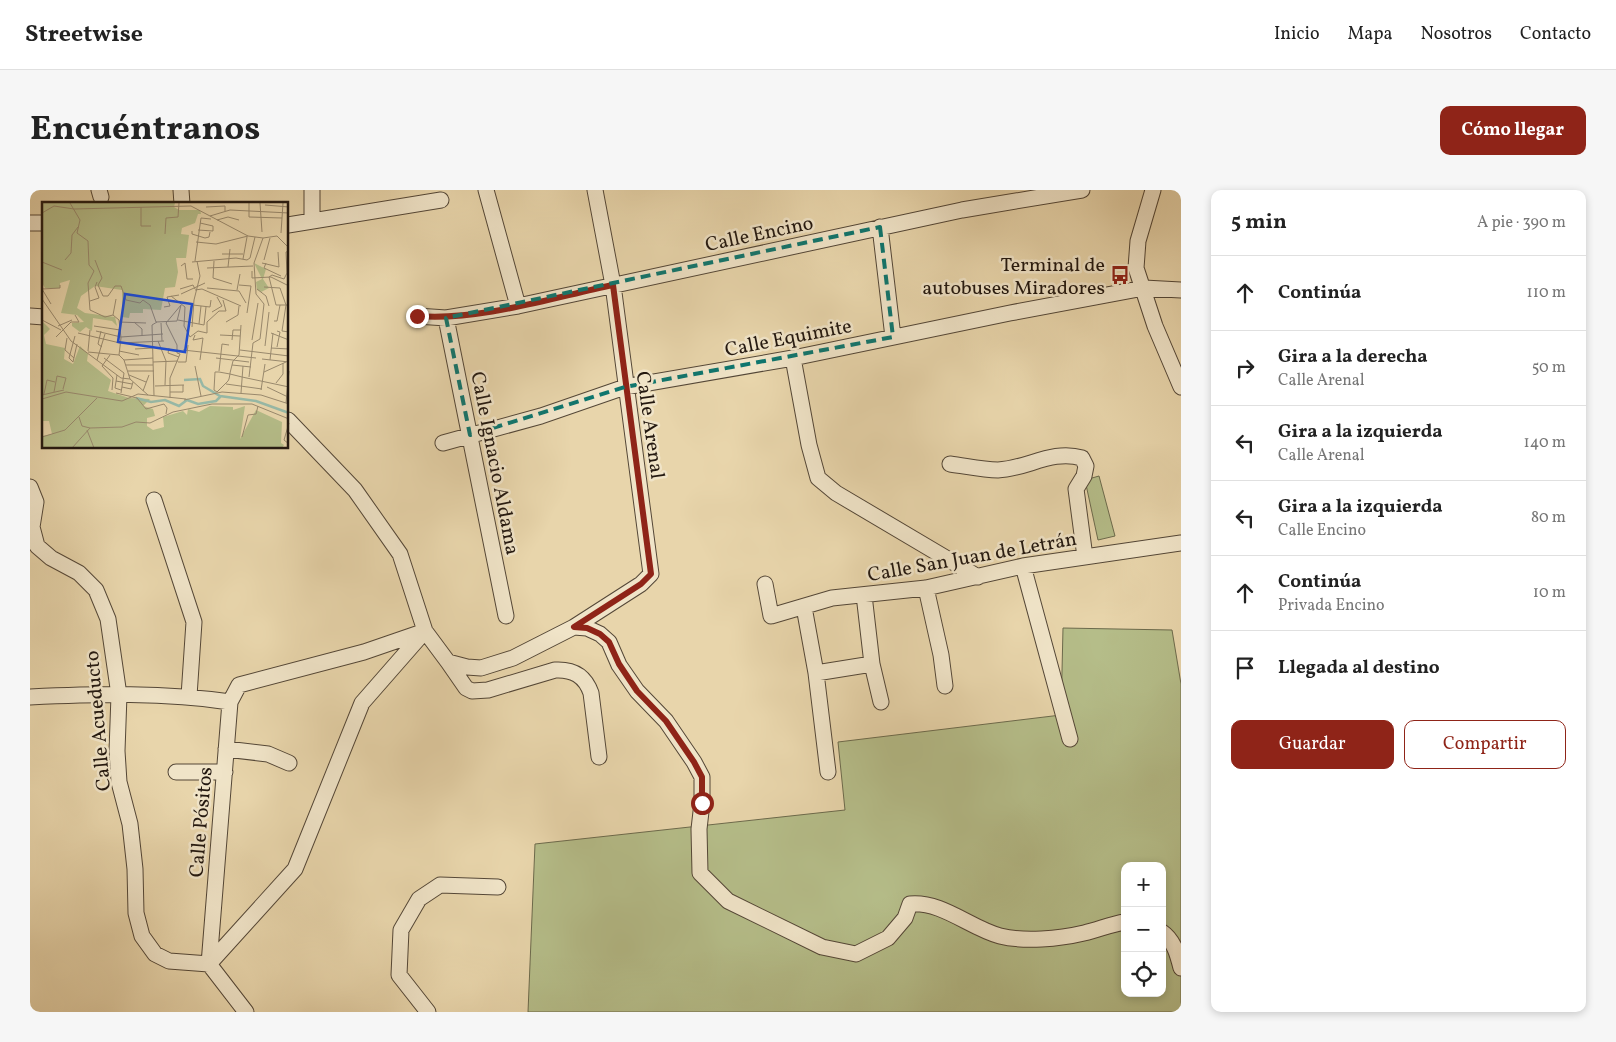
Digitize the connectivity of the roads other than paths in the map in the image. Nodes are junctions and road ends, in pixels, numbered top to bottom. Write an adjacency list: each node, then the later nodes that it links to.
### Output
1 (312, 190): 7 (street)
2 (486, 190): 13 (street)
3 (595, 190): 10 (street, Calle Arenal)
4 (1082, 190): 9 (street, Calle Encino)
5 (1153, 190): 11 (street)
6 (441, 200): 7 (street)
7 (312, 220): 8 (street)
8 (289, 225)
9 (880, 228): 10 (street, Calle Encino); 16 (street)
10 (613, 285): 13 (street, Calle Encino); 18 (street, Calle Arenal)
11 (1144, 288): 12 (street, Calle Equimite); 16 (street, Calle Equimite); 19 (street)
12 (1181, 290)
13 (518, 306): 15 (street, Calle Encino)
14 (417, 316): 15 (street, Calle Encino)
15 (446, 318): 21 (street, Calle Ignacio Aldama)
16 (893, 337): 17 (street, Calle Equimite)
17 (793, 358): 18 (street, Calle Equimite); 29 (street)
18 (625, 387): 21 (street, Calle Equimite); 35 (street, Calle Arenal)
19 (1181, 387)
20 (289, 421): 36 (street)
21 (470, 435): 22 (street, Calle Equimite); 34 (street, Calle Ignacio Aldama)
22 (443, 443)
23 (950, 464): 27 (street)
24 (30, 488): 41 (street, Calle Acueducto)
25 (154, 500): 42 (street)
26 (1181, 542): 27 (street, Calle San Juan de Letrán)
27 (1085, 556): 28 (street, Calle San Juan de Letrán)
28 (1023, 566): 29 (street, Calle San Juan de Letrán); 46 (street)
29 (978, 576): 31 (street, Calle San Juan de Letrán)
30 (765, 584): 33 (street, Calle San Juan de Letrán)
31 (926, 588): 32 (street, Calle San Juan de Letrán); 40 (street)
32 (864, 595): 33 (street, Calle San Juan de Letrán); 38 (street)
33 (804, 607): 39 (street)
34 (506, 616)
35 (574, 627): 37 (street); 54 (street)
36 (425, 631): 37 (street); 44 (street, Calle Pósitos); 56 (street)
37 (448, 662): 48 (street)
38 (872, 664): 39 (street); 45 (street)
39 (816, 673): 52 (street)
40 (945, 686)
41 (119, 695): 42 (street); 43 (street); 56 (street, Calle Acueducto)
42 (189, 696): 44 (street)
43 (30, 697)
44 (230, 702): 47 (street, Calle Pósitos)
45 (881, 702)
46 (1070, 739)
47 (226, 749): 49 (street); 51 (street, Calle Pósitos)
48 (599, 756)
49 (289, 763)
50 (176, 772): 51 (street)
51 (225, 772): 56 (street, Calle Pósitos)
52 (828, 772)
53 (498, 887): 59 (street)
54 (1121, 923)
55 (1166, 935): 57 (street)
56 (209, 964): 58 (street)
57 (1181, 968)
58 (241, 1010)
59 (428, 1012)

